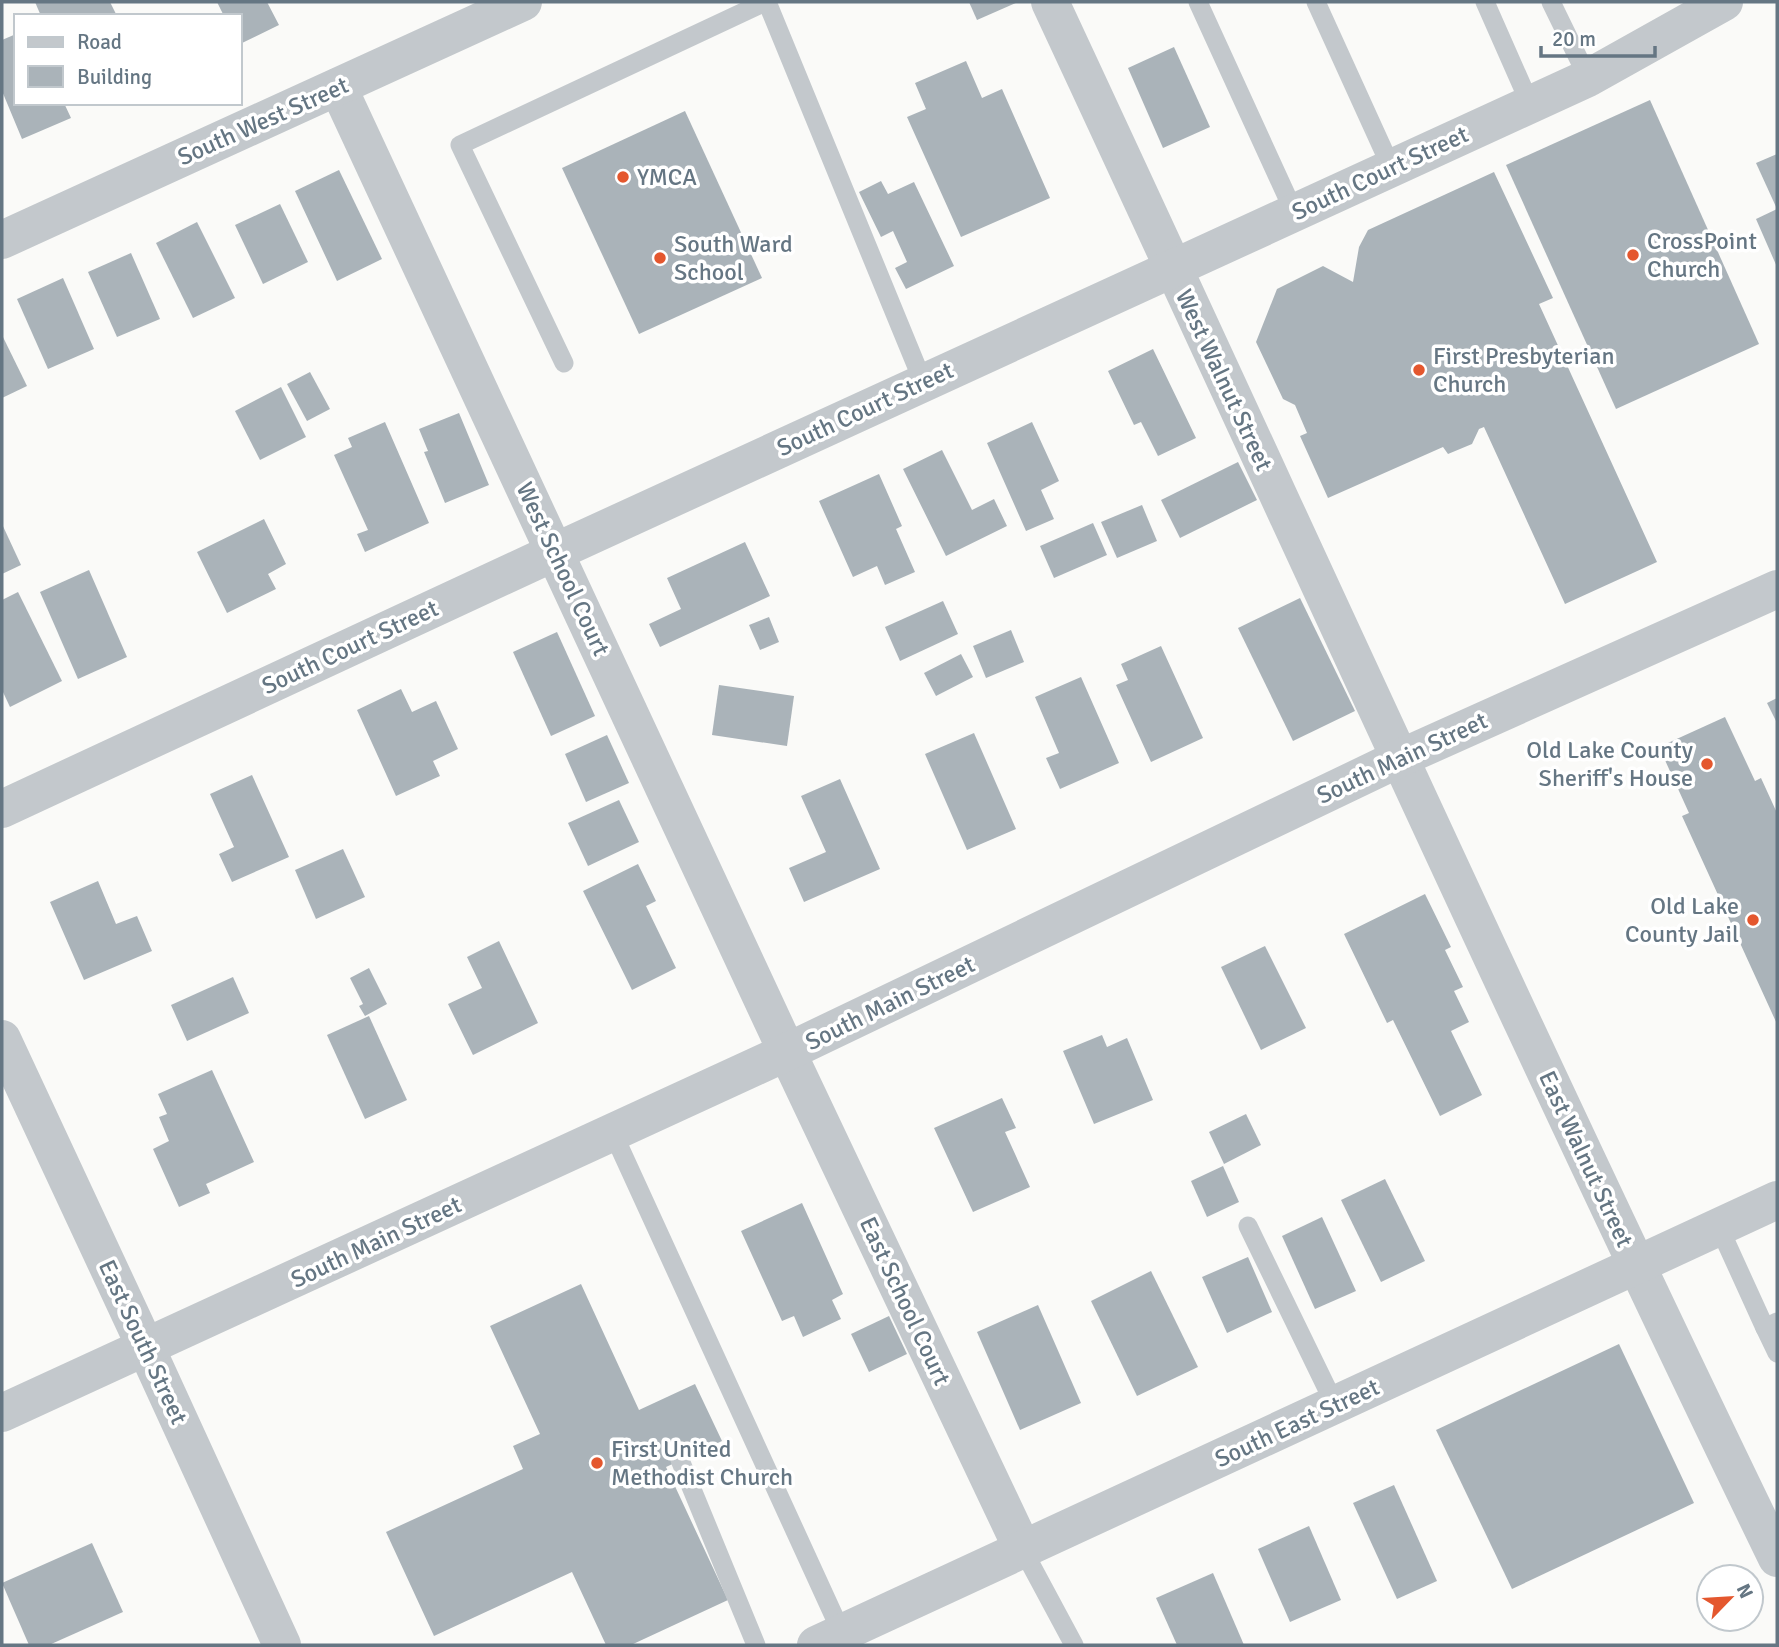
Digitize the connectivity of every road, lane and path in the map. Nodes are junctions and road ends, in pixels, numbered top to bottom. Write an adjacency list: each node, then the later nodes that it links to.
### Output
1 (523, 2): 10 (street, South West Street)
2 (766, 2): 16 (lane); 17 (lane)
3 (1050, 2): 15 (street, West Walnut Street)
4 (1198, 2): 13 (lane)
5 (1316, 2): 12 (lane)
6 (1485, 2): 11 (lane)
7 (1551, 2): 9 (lane)
8 (1724, 2): 9 (street, South Court Street)
9 (1588, 78): 11 (street, South Court Street)
10 (338, 87): 14 (street, South West Street); 18 (street, West School Court)
11 (1531, 104): 12 (street, South Court Street)
12 (1391, 167): 13 (street, South Court Street)
13 (1294, 212): 15 (street, South Court Street)
14 (2, 240)
15 (1172, 268): 17 (street, South Court Street); 20 (street, West Walnut Street)
16 (564, 363)
17 (923, 382): 18 (street, South Court Street)
18 (555, 552): 21 (street, South Court Street); 23 (street, West School Court)
19 (1777, 589): 20 (street, South Main Street)
20 (1398, 758): 23 (street, South Main Street); 29 (street, East Walnut Street)
21 (2, 809)
22 (2, 1039): 24 (street, East South Street)
23 (787, 1052): 25 (street, South Main Street); 36 (street, East School Court)
24 (10, 1077): 31 (street, East South Street)
25 (613, 1133): 31 (street, South Main Street); 38 (lane)
26 (1777, 1200): 28 (street, South East Street)
27 (1248, 1226): 33 (lane)
28 (1718, 1227): 29 (street, South East Street); 30 (lane)
29 (1635, 1265): 33 (street, South East Street); 37 (street, East Walnut Street)
30 (1771, 1325): 32 (lane)
31 (146, 1348): 34 (street, South Main Street); 39 (street, East South Street)
32 (1777, 1353)
33 (1335, 1405): 36 (street, South East Street)
34 (2, 1413)
35 (680, 1460): 40 (lane)
36 (1023, 1549): 38 (street, South East Street); 41 (lane)
37 (1777, 1558)
38 (835, 1641)
39 (282, 1645)
40 (756, 1645)
41 (1074, 1645)

